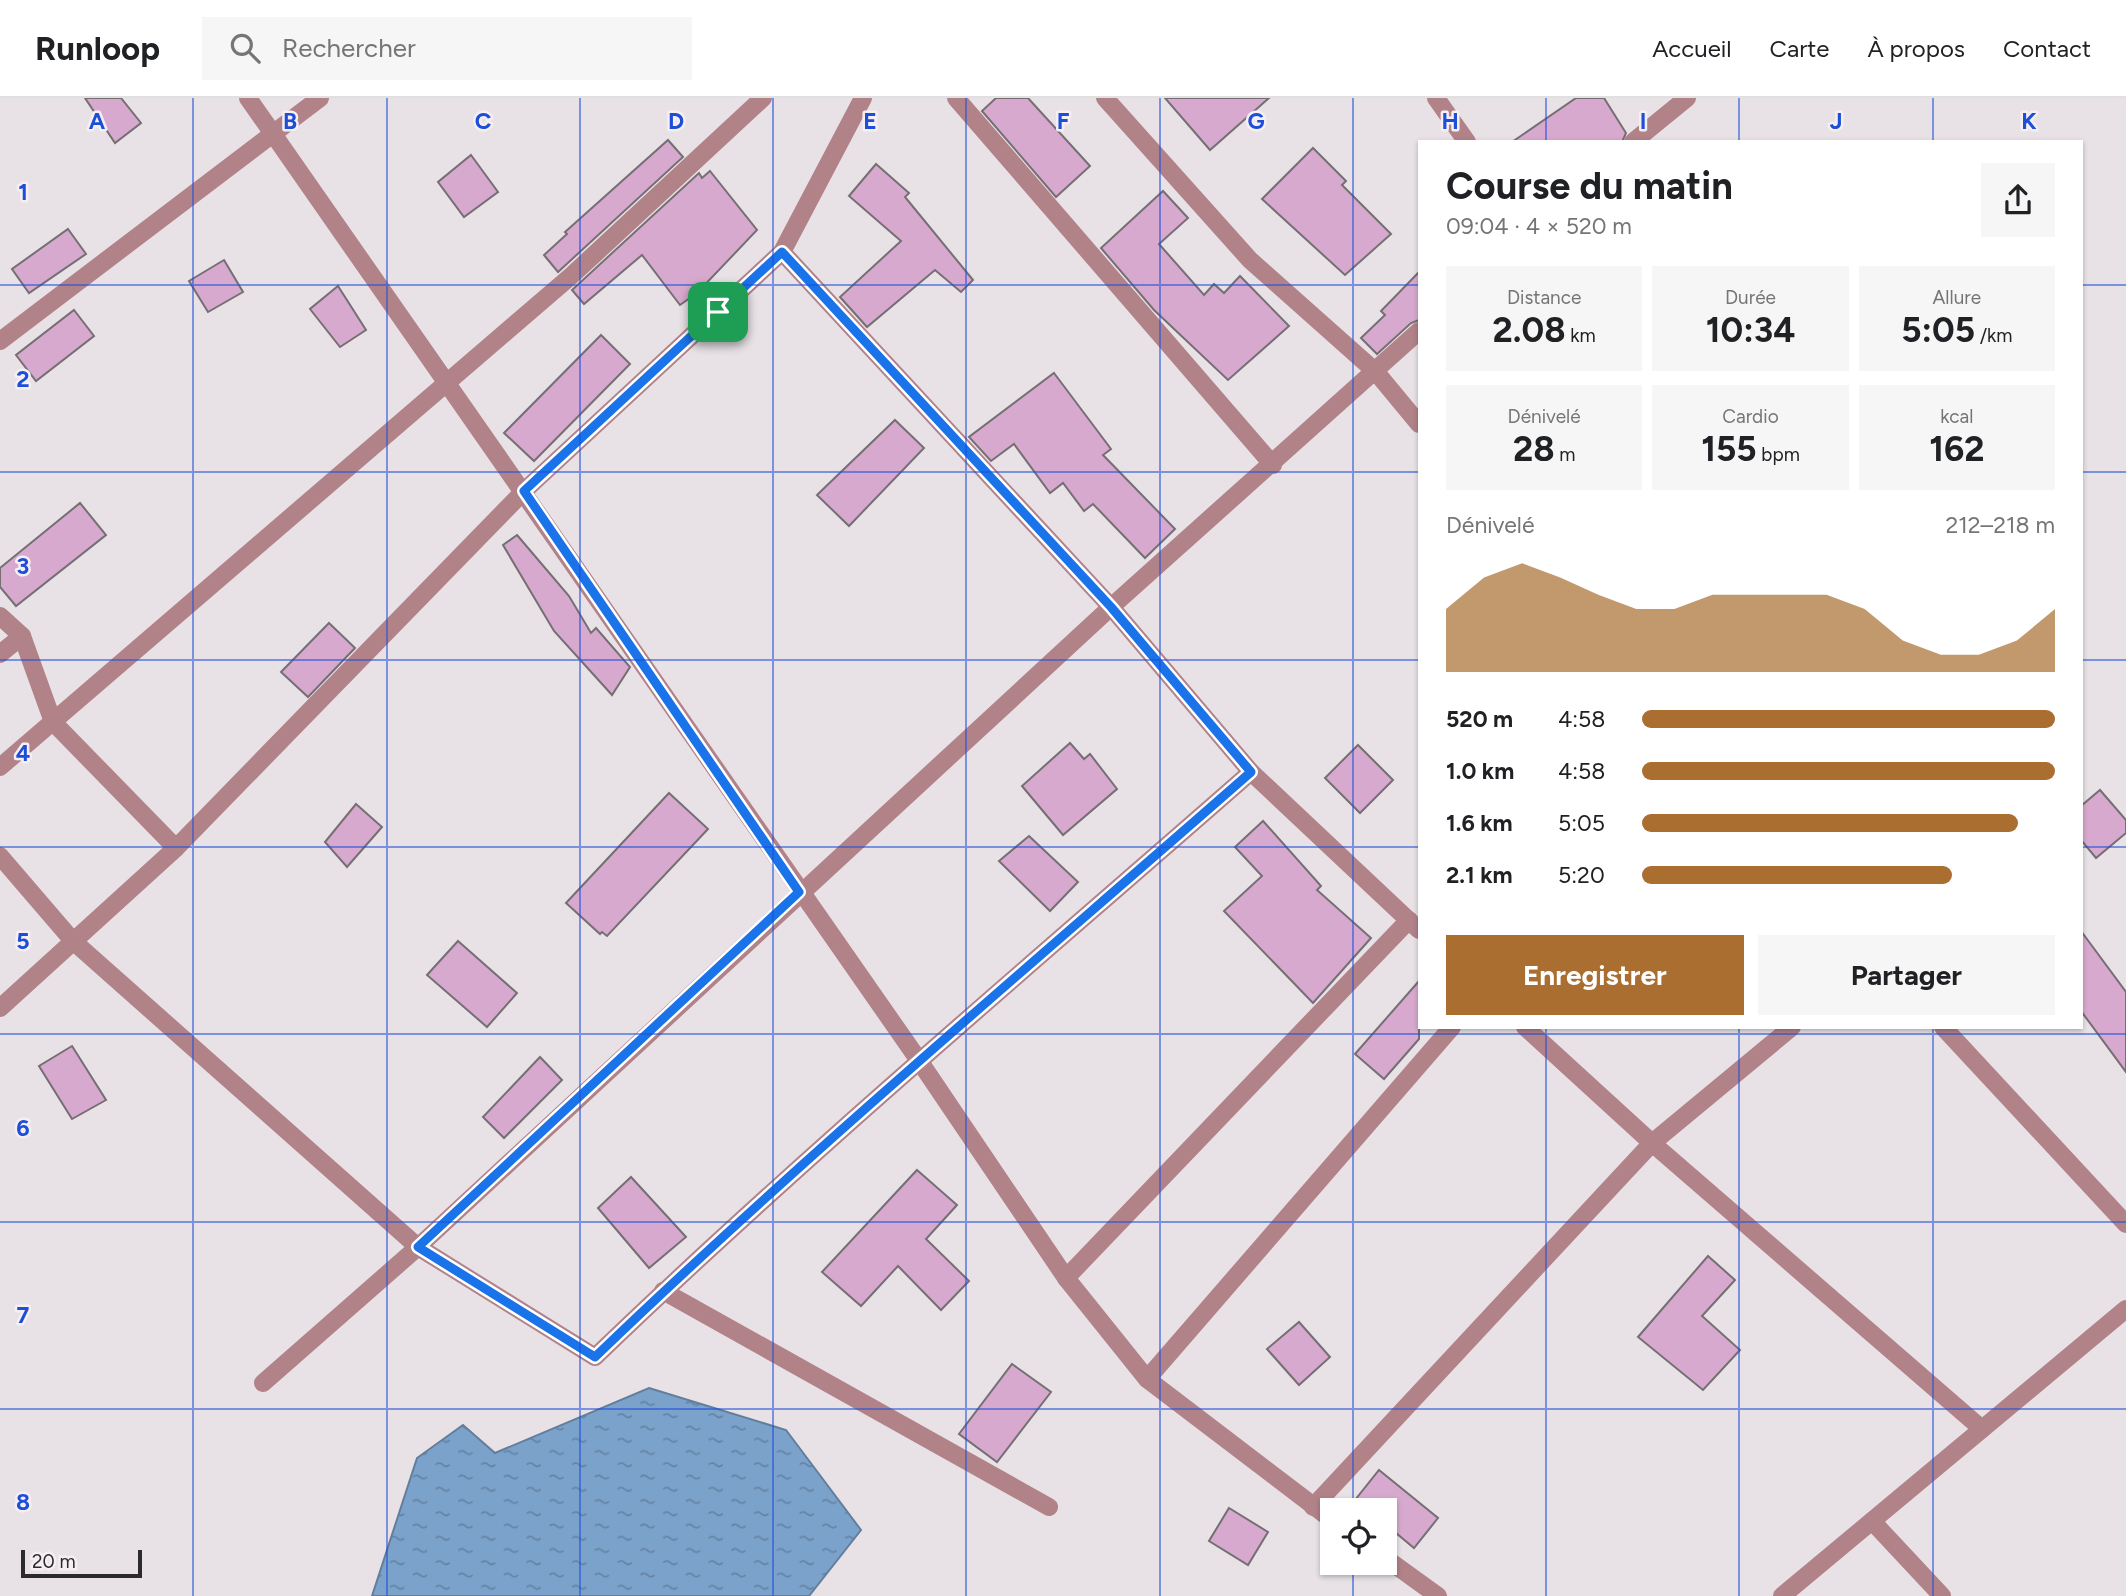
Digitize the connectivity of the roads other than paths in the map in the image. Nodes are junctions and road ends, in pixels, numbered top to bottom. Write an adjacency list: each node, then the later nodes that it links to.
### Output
1 (248, 98): 9 (street)
2 (320, 98): 9 (street)
3 (763, 98): 16 (street)
4 (863, 98): 12 (street)
5 (956, 98): 18 (street)
6 (1105, 98): 15 (street)
7 (1436, 98): 10 (street)
8 (1687, 98): 11 (street)
9 (273, 134): 14 (street); 16 (street)
10 (1466, 140)
11 (1635, 140)
12 (782, 252): 19 (street); 20 (street)
13 (1418, 332): 15 (street)
14 (0, 341)
15 (1376, 372): 17 (street); 18 (street)
16 (446, 384): 19 (street); 24 (street)
17 (1418, 423)
18 (1273, 465): 20 (street)
19 (524, 491): 27 (street); 29 (street)
20 (1111, 607): 26 (street); 29 (street)
21 (0, 616): 22 (street)
22 (22, 636): 23 (street); 24 (street)
23 (0, 654)
24 (53, 722): 25 (street); 27 (street)
25 (0, 767)
26 (1251, 772): 30 (street); 37 (street)
27 (176, 848): 31 (street)
28 (0, 856): 31 (street)
29 (799, 892): 37 (street); 40 (street)
30 (1414, 925): 41 (street)
31 (73, 941): 32 (street); 40 (street)
32 (0, 1008)
33 (1450, 1029): 44 (street)
34 (1527, 1029): 38 (street)
35 (1790, 1029): 38 (street)
36 (1945, 1029): 39 (street)
37 (920, 1062): 41 (street); 42 (street)
38 (1652, 1143): 46 (street); 48 (street)
39 (2126, 1224)
40 (418, 1247): 42 (street); 45 (street)
41 (1066, 1278): 44 (street)
42 (663, 1291): 47 (street)
43 (2126, 1309): 46 (street)
44 (1147, 1379): 48 (street)
45 (263, 1383)
46 (1982, 1429): 50 (street)
47 (1049, 1507)
48 (1313, 1507): 49 (street)
49 (1320, 1512)
50 (1872, 1521): 53 (street); 54 (street)
51 (1397, 1567): 52 (street)
52 (1438, 1596)
53 (1782, 1596)
54 (1942, 1596)

